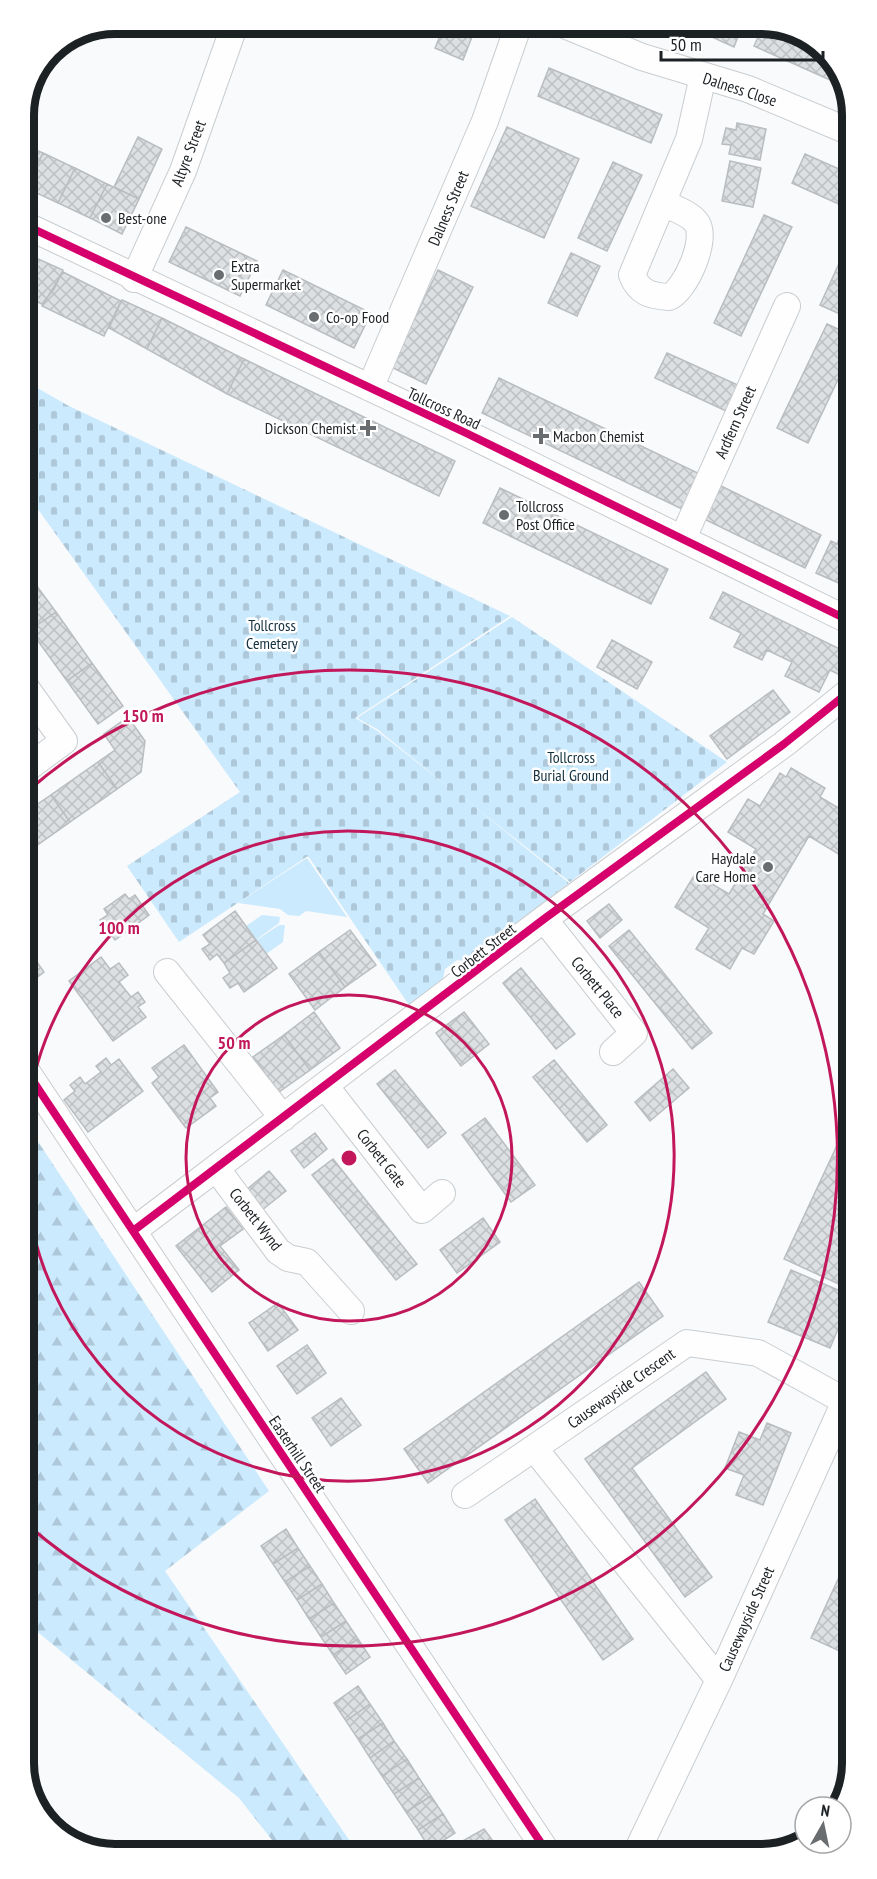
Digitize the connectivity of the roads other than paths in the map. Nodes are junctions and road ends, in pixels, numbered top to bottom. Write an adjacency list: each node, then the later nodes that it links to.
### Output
1 (231, 35): 8 (street, Altyre Street)
2 (515, 35): 10 (street, Dalness Street)
3 (589, 35): 4 (street, Dalness Close)
4 (703, 76): 5 (street, Dalness Close); 6 (street)
5 (842, 128)
6 (663, 203)
7 (35, 230): 8 (street, Tollcross Road)
8 (135, 279): 10 (street, Tollcross Road)
9 (787, 306): 11 (street, Ardfern Street)
10 (370, 388): 11 (street, Tollcross Road)
11 (683, 538): 12 (street, Tollcross Road)
12 (842, 617)
13 (842, 697): 16 (street, Corbett Street)
14 (35, 701): 15 (street)
15 (35, 763)
16 (544, 920): 18 (street, Corbett Place); 20 (street, Corbett Street)
17 (167, 972): 21 (street)
18 (613, 1052)
19 (35, 1084): 24 (street, Easterhill Street)
20 (325, 1086): 21 (street, Corbett Street); 23 (street, Corbett Gate)
21 (283, 1118): 22 (street, Corbett Street)
22 (216, 1168): 24 (street, Corbett Street); 25 (street, Corbett Wynd)
23 (442, 1193)
24 (133, 1231): 31 (street, Easterhill Street)
25 (351, 1311)
26 (842, 1391): 28 (street, Causewayside Crescent)
27 (842, 1407): 30 (street, Causewayside Street)
28 (534, 1448): 29 (street, Causewayside Crescent); 30 (street)
29 (465, 1495)
30 (719, 1680): 32 (street, Causewayside Street)
31 (542, 1844)
32 (641, 1844)

